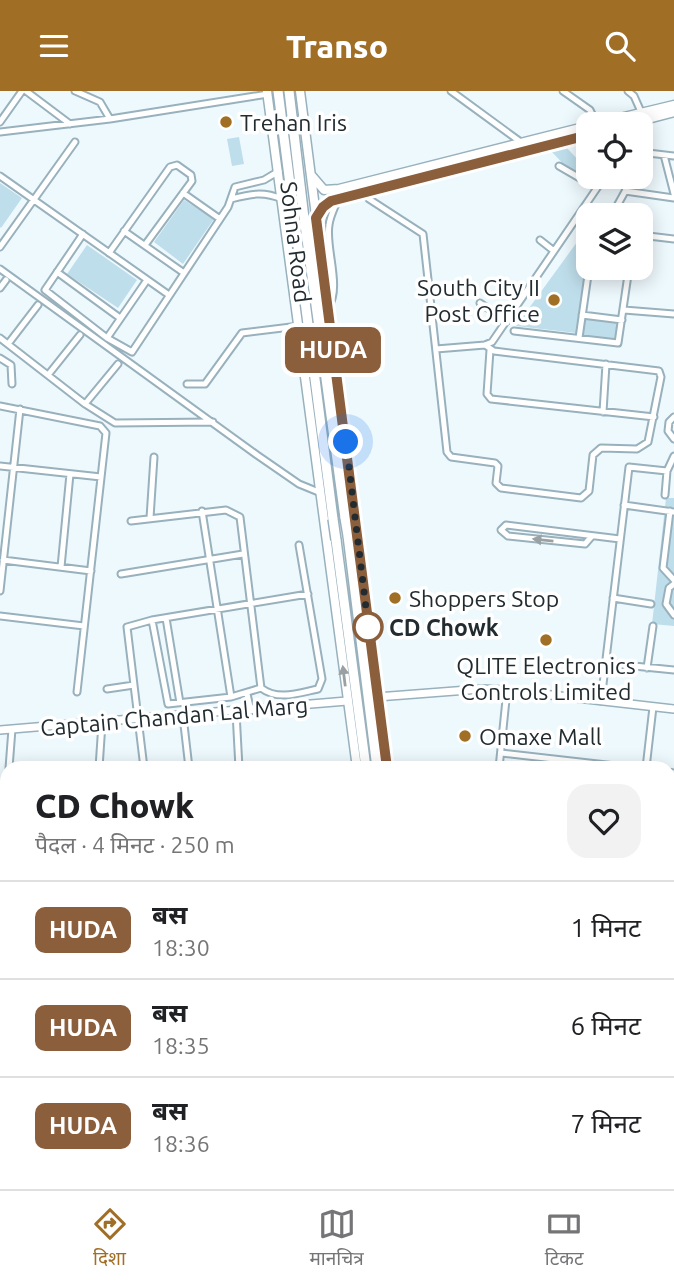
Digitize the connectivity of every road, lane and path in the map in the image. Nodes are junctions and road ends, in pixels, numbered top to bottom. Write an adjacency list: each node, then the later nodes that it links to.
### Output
1 (24, 91): 18 (street); 19 (street)
2 (75, 91): 17 (street)
3 (278, 91): 114 (highway, Sohna Road)
4 (289, 91): 112 (highway, Sohna Road)
5 (300, 91): 30 (main road)
6 (451, 91): 24 (street)
7 (563, 91): 12 (street)
8 (628, 91): 10 (street)
9 (267, 93): 17 (street); 29 (main road)
10 (636, 93): 13 (street)
11 (674, 104): 14 (main road)
12 (591, 112)
13 (642, 112)
14 (653, 112)
15 (674, 112): 16 (main road)
16 (653, 115)
17 (110, 119): 19 (street)
18 (0, 122)
19 (71, 124): 21 (street)
20 (576, 130): 24 (main road)
21 (0, 132)
22 (576, 137): 24 (main road)
23 (75, 142): 40 (street)
24 (526, 147): 34 (main road)
25 (653, 154): 26 (street)
26 (664, 155): 27 (street); 39 (street)
27 (674, 156)
28 (559, 166): 32 (street)
29 (279, 171): 33 (street); 42 (main road)
30 (311, 174): 34 (main road); 45 (main road)
31 (0, 176): 40 (street)
32 (576, 176)
33 (250, 183): 38 (street); 41 (street)
34 (362, 188): 43 (main road); 84 (street)
35 (596, 189): 56 (street)
36 (625, 191): 39 (street); 44 (street)
37 (183, 193): 46 (street); 47 (street); 54 (street)
38 (252, 194): 41 (street); 42 (street)
39 (674, 196)
40 (33, 199): 49 (street); 51 (street)
41 (231, 199): 46 (street)
42 (283, 199): 76 (main road)
43 (338, 199): 45 (main road); 69 (street)
44 (618, 203)
45 (316, 218): 69 (main road)
46 (220, 219): 60 (street)
47 (124, 231): 54 (street); 57 (street)
48 (0, 233): 51 (street)
49 (83, 234): 57 (street); 59 (street)
50 (653, 237): 52 (street)
51 (6, 238): 55 (street)
52 (674, 239)
53 (540, 240): 56 (street)
54 (145, 245): 60 (street)
55 (0, 247)
56 (554, 251): 75 (street)
57 (110, 253): 62 (street)
58 (0, 269): 97 (street)
59 (57, 272): 73 (street); 80 (street)
60 (184, 273): 66 (street)
61 (6, 280): 65 (street)
62 (147, 280): 66 (street); 73 (street)
63 (587, 280): 72 (street)
64 (628, 280): 70 (street)
65 (0, 288)
66 (169, 295): 80 (street)
67 (480, 303): 75 (street)
68 (38, 305): 82 (street)
69 (327, 309): 112 (main road)
70 (624, 310): 71 (street); 74 (street)
71 (674, 314)
72 (582, 315): 74 (street); 81 (street)
73 (120, 318): 80 (street)
74 (622, 320): 81 (street)
75 (507, 321): 83 (street)
76 (299, 326): 90 (street); 106 (main road)
77 (514, 331): 81 (street)
78 (80, 335): 88 (street)
79 (0, 338): 82 (street)
80 (107, 338)
81 (579, 338)
82 (8, 344): 88 (street)
83 (487, 347): 84 (street); 87 (street); 94 (street)
84 (436, 349): 95 (street)
85 (0, 358): 89 (street)
86 (118, 364): 91 (street)
87 (606, 364): 94 (street); 95 (street)
88 (48, 375): 91 (street)
89 (12, 384)
90 (187, 384)
91 (85, 404): 97 (street)
92 (0, 406): 93 (street)
93 (20, 409): 102 (street); 105 (street)
94 (603, 412): 95 (street)
95 (654, 417)
96 (674, 417): 98 (street)
97 (213, 422): 106 (street)
98 (674, 439)
99 (674, 456): 103 (street)
100 (154, 457): 111 (street)
101 (0, 466): 102 (street)
102 (13, 468): 104 (street); 121 (street)
103 (667, 471): 107 (street); 108 (street)
104 (70, 474): 105 (street); 123 (street)
105 (101, 477): 124 (street)
106 (321, 493): 114 (main road)
107 (665, 495)
108 (624, 505): 110 (street); 118 (street)
109 (202, 511): 111 (street); 120 (street); 122 (street)
110 (672, 511): 126 (street)
111 (150, 518): 113 (street)
112 (350, 519): 114 (main road); 115 (highway, Sohna Road, bridge)
113 (131, 521)
114 (329, 522): 117 (highway, Sohna Road, bridge)
115 (352, 534): 117 (main road); 149 (main road); 171 (highway, Sohna Road)
116 (592, 536): 116 (street, one-way to 116); 118 (street)
117 (332, 539): 150 (main road, one-way to 117); 170 (highway, Sohna Road)
118 (620, 539): 129 (street)
119 (299, 545): 128 (street)
120 (243, 554): 122 (street); 131 (street)
121 (3, 560): 123 (street); 127 (street)
122 (210, 560): 125 (street); 132 (street)
123 (61, 567): 124 (street)
124 (91, 571): 137 (street)
125 (121, 574)
126 (674, 582): 133 (street)
127 (0, 591)
128 (308, 594): 131 (street); 143 (street)
129 (612, 598): 130 (street); 139 (street)
130 (651, 604)
131 (250, 605): 132 (street); 143 (street)
132 (217, 610): 135 (street); 148 (street)
133 (674, 615)
134 (0, 616): 137 (street)
135 (166, 618): 136 (street); 152 (street)
136 (152, 619): 142 (street); 152 (street)
137 (84, 626): 146 (street)
138 (653, 627): 140 (street)
139 (604, 663): 140 (street); 151 (street)
140 (647, 667): 141 (street)
141 (674, 670)
142 (134, 685): 144 (street); 158 (street)
143 (261, 688): 147 (street)
144 (107, 689)
145 (507, 690): 149 (street); 151 (street); 162 (street)
146 (78, 692)
147 (247, 694): 148 (street); 155 (street)
148 (231, 697): 152 (street)
149 (377, 697): 172 (main road)
150 (347, 701): 155 (street, Captain Chandan Lal Marg); 169 (main road)
151 (600, 701): 153 (street)
152 (180, 703)
153 (653, 706): 154 (street); 175 (street)
154 (674, 709)
155 (251, 711): 156 (street, Captain Chandan Lal Marg)
156 (236, 712): 157 (street, Captain Chandan Lal Marg); 168 (street)
157 (183, 716): 158 (street, Captain Chandan Lal Marg); 167 (street)
158 (139, 720): 159 (street, Captain Chandan Lal Marg); 166 (street)
159 (102, 723): 160 (street, Captain Chandan Lal Marg); 165 (street)
160 (12, 729): 161 (street, Captain Chandan Lal Marg); 164 (street)
161 (0, 730)
162 (501, 753): 163 (street); 173 (street)
163 (550, 759): 174 (street)
164 (10, 761)
165 (99, 761)
166 (143, 761)
167 (188, 761)
168 (239, 761)
169 (356, 761)
170 (365, 761)
171 (376, 761)
172 (386, 761)
173 (500, 761)
174 (563, 761)
175 (647, 761)

